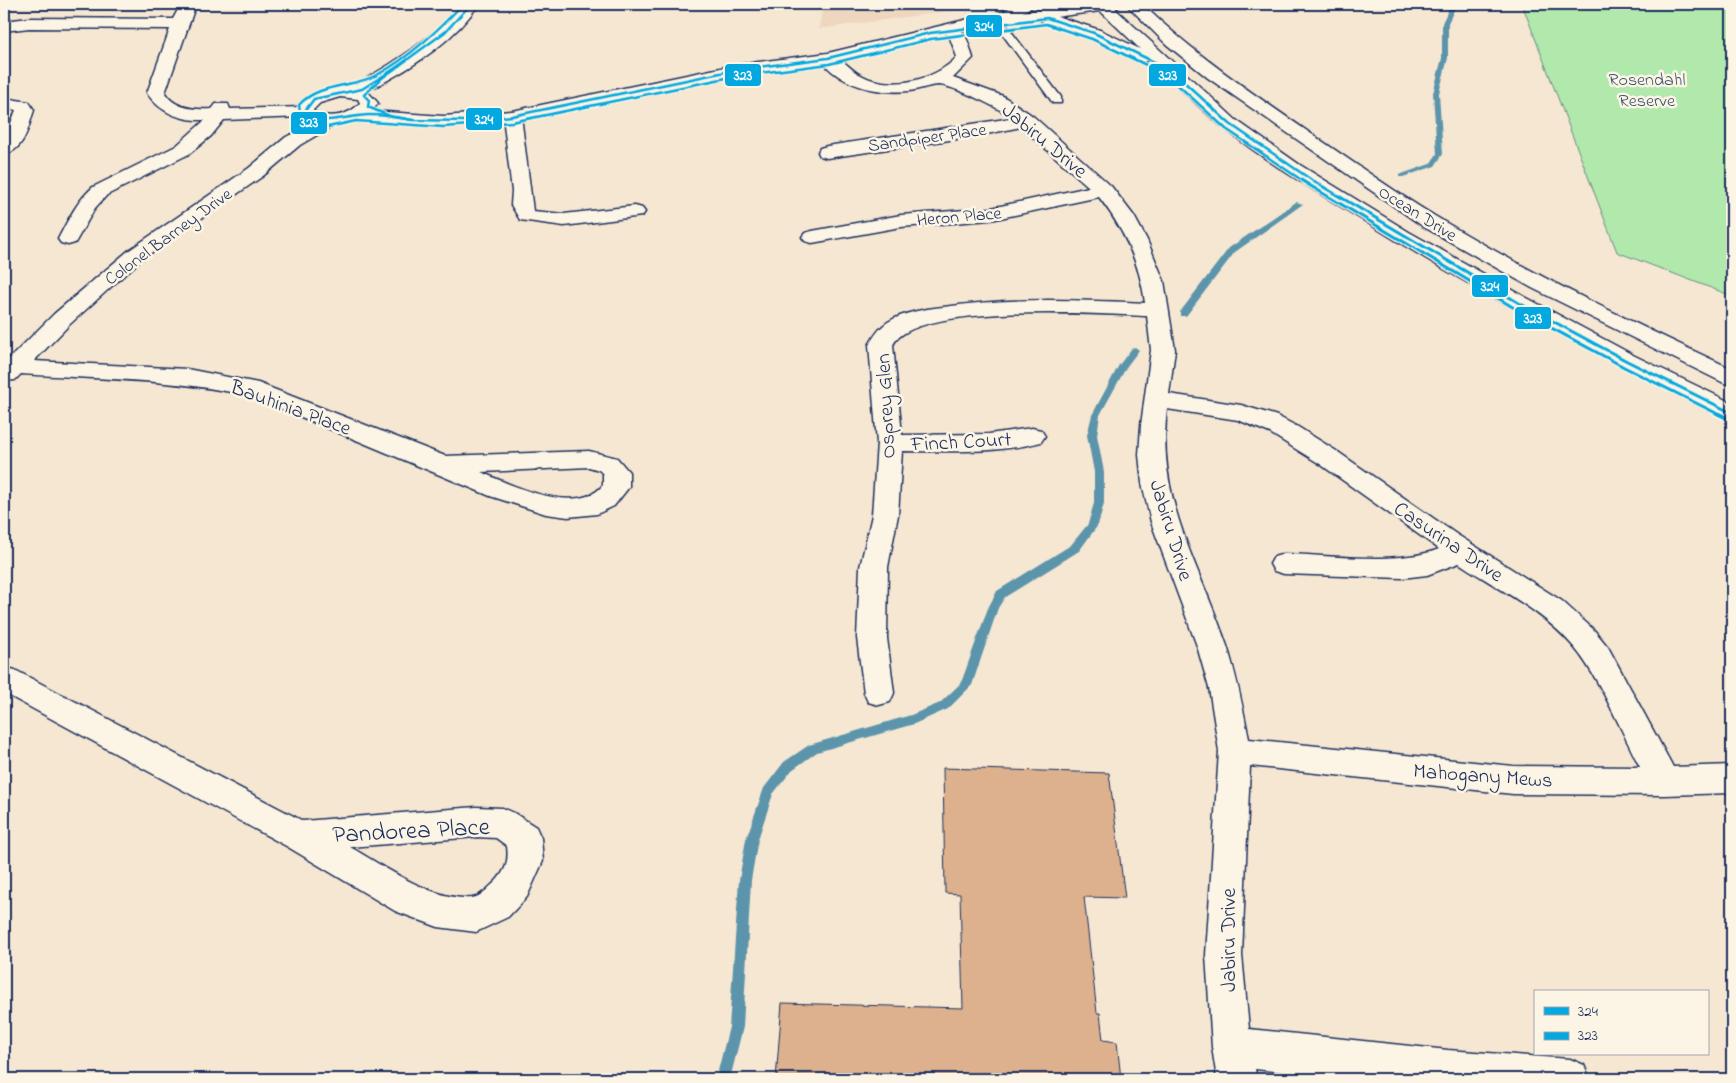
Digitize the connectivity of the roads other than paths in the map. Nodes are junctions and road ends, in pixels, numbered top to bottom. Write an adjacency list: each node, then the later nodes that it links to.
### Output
1 (188, 4): 8 (street)
2 (471, 4): 15 (street)
3 (1028, 4): 7 (street)
4 (1106, 6): 5 (street); 6 (street); 7 (street); 12 (street, Ocean Drive)
5 (1135, 6): 29 (street, Ocean Drive)
6 (1048, 18): 7 (street); 12 (street)
7 (999, 22): 10 (street); 14 (lane)
8 (179, 24): 9 (street); 17 (street)
9 (4, 26)
10 (956, 28): 11 (street); 13 (street, Jabiru Drive)
11 (828, 58): 13 (street, Jabiru Drive); 19 (street)
12 (1171, 70): 31 (street, Ocean Drive)
13 (938, 79): 20 (street, Jabiru Drive)
14 (1057, 100)
15 (360, 102): 18 (street); 18 (street); 19 (street)
16 (4, 103): 21 (street)
17 (220, 112): 18 (street); 26 (street)
18 (314, 112): 28 (street, Colonel Barney Drive)
19 (512, 116): 24 (street)
20 (1027, 120): 22 (street, Sandpiper Place); 23 (street, Jabiru Drive)
21 (4, 149)
22 (827, 152)
23 (1104, 190): 25 (street, Heron Place); 27 (street, Jabiru Drive)
24 (635, 212)
25 (812, 237)
26 (68, 239)
27 (1158, 310): 30 (street, Jabiru Drive); 33 (street, Osprey Glen)
28 (9, 372): 34 (street, Bauhinia Place)
29 (1732, 378)
30 (1157, 400): 35 (street, Casurina Drive); 39 (street, Jabiru Drive)
31 (1732, 413)
32 (1032, 436): 33 (street, Finch Court)
33 (890, 443): 38 (street, Osprey Glen)
34 (442, 465): 34 (street, Bauhinia Place)
35 (1460, 551): 36 (street); 41 (street, Casurina Drive)
36 (1284, 564)
37 (4, 679): 42 (street, Pandorea Place)
38 (879, 693)
39 (1235, 751): 41 (street, Mahogany Mews); 43 (street, Jabiru Drive)
40 (1732, 779): 41 (street, Mahogany Mews)
41 (1664, 781)
42 (300, 836): 42 (street, Pandorea Place)
43 (1234, 1063): 44 (street)
44 (1570, 1079)

